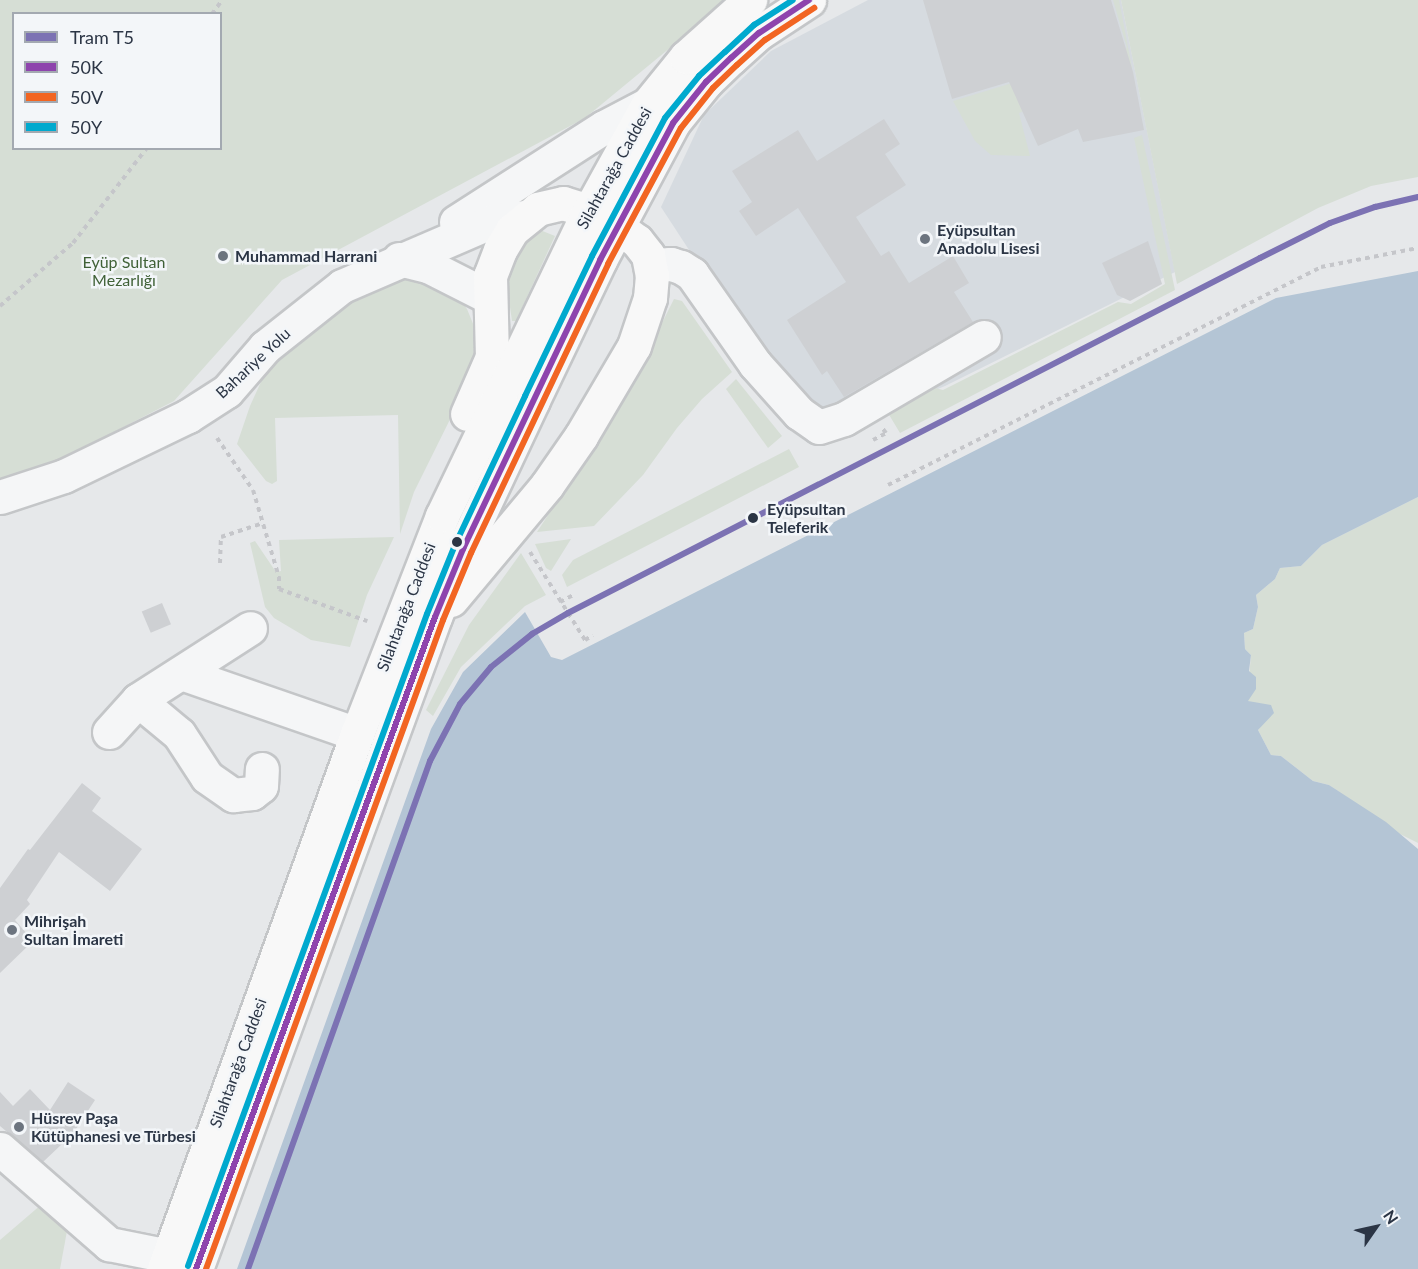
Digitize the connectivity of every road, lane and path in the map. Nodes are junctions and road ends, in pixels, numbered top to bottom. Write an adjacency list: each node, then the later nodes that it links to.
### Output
1 (750, 0): 3 (main road, Silahtarağa Caddesi)
2 (809, 0): 7 (main road, Silahtarağa Caddesi)
3 (648, 104): 5 (main road, Silahtarağa Caddesi); 9 (street)
4 (145, 150): 12 (path)
5 (589, 211): 6 (main road); 7 (main road); 16 (main road, Silahtarağa Caddesi)
6 (524, 217): 9 (street); 11 (main road)
7 (618, 227): 10 (main road); 23 (main road, Silahtarağa Caddesi)
8 (1418, 248): 15 (path)
9 (399, 259): 11 (street); 17 (street, Bahariye Yolu)
10 (651, 265): 13 (street); 19 (main road)
11 (489, 297): 16 (main road)
12 (0, 306)
13 (984, 337)
14 (217, 438): 18 (path)
15 (888, 485)
16 (452, 494): 30 (main road, Silahtarağa Caddesi)
17 (0, 497)
18 (263, 523): 20 (path); 24 (path)
19 (512, 530): 22 (path); 23 (main road)
20 (220, 563)
21 (573, 595): 22 (path)
22 (560, 602): 26 (path)
23 (435, 617): 33 (main road, Silahtarağa Caddesi)
24 (367, 621)
25 (250, 628): 27 (street)
26 (593, 635)
27 (181, 673): 28 (street); 30 (street)
28 (138, 700): 29 (street); 31 (street)
29 (110, 732)
30 (357, 734): 33 (main road, Silahtarağa Caddesi)
31 (262, 769)
32 (0, 1149): 33 (street)
33 (176, 1265)

